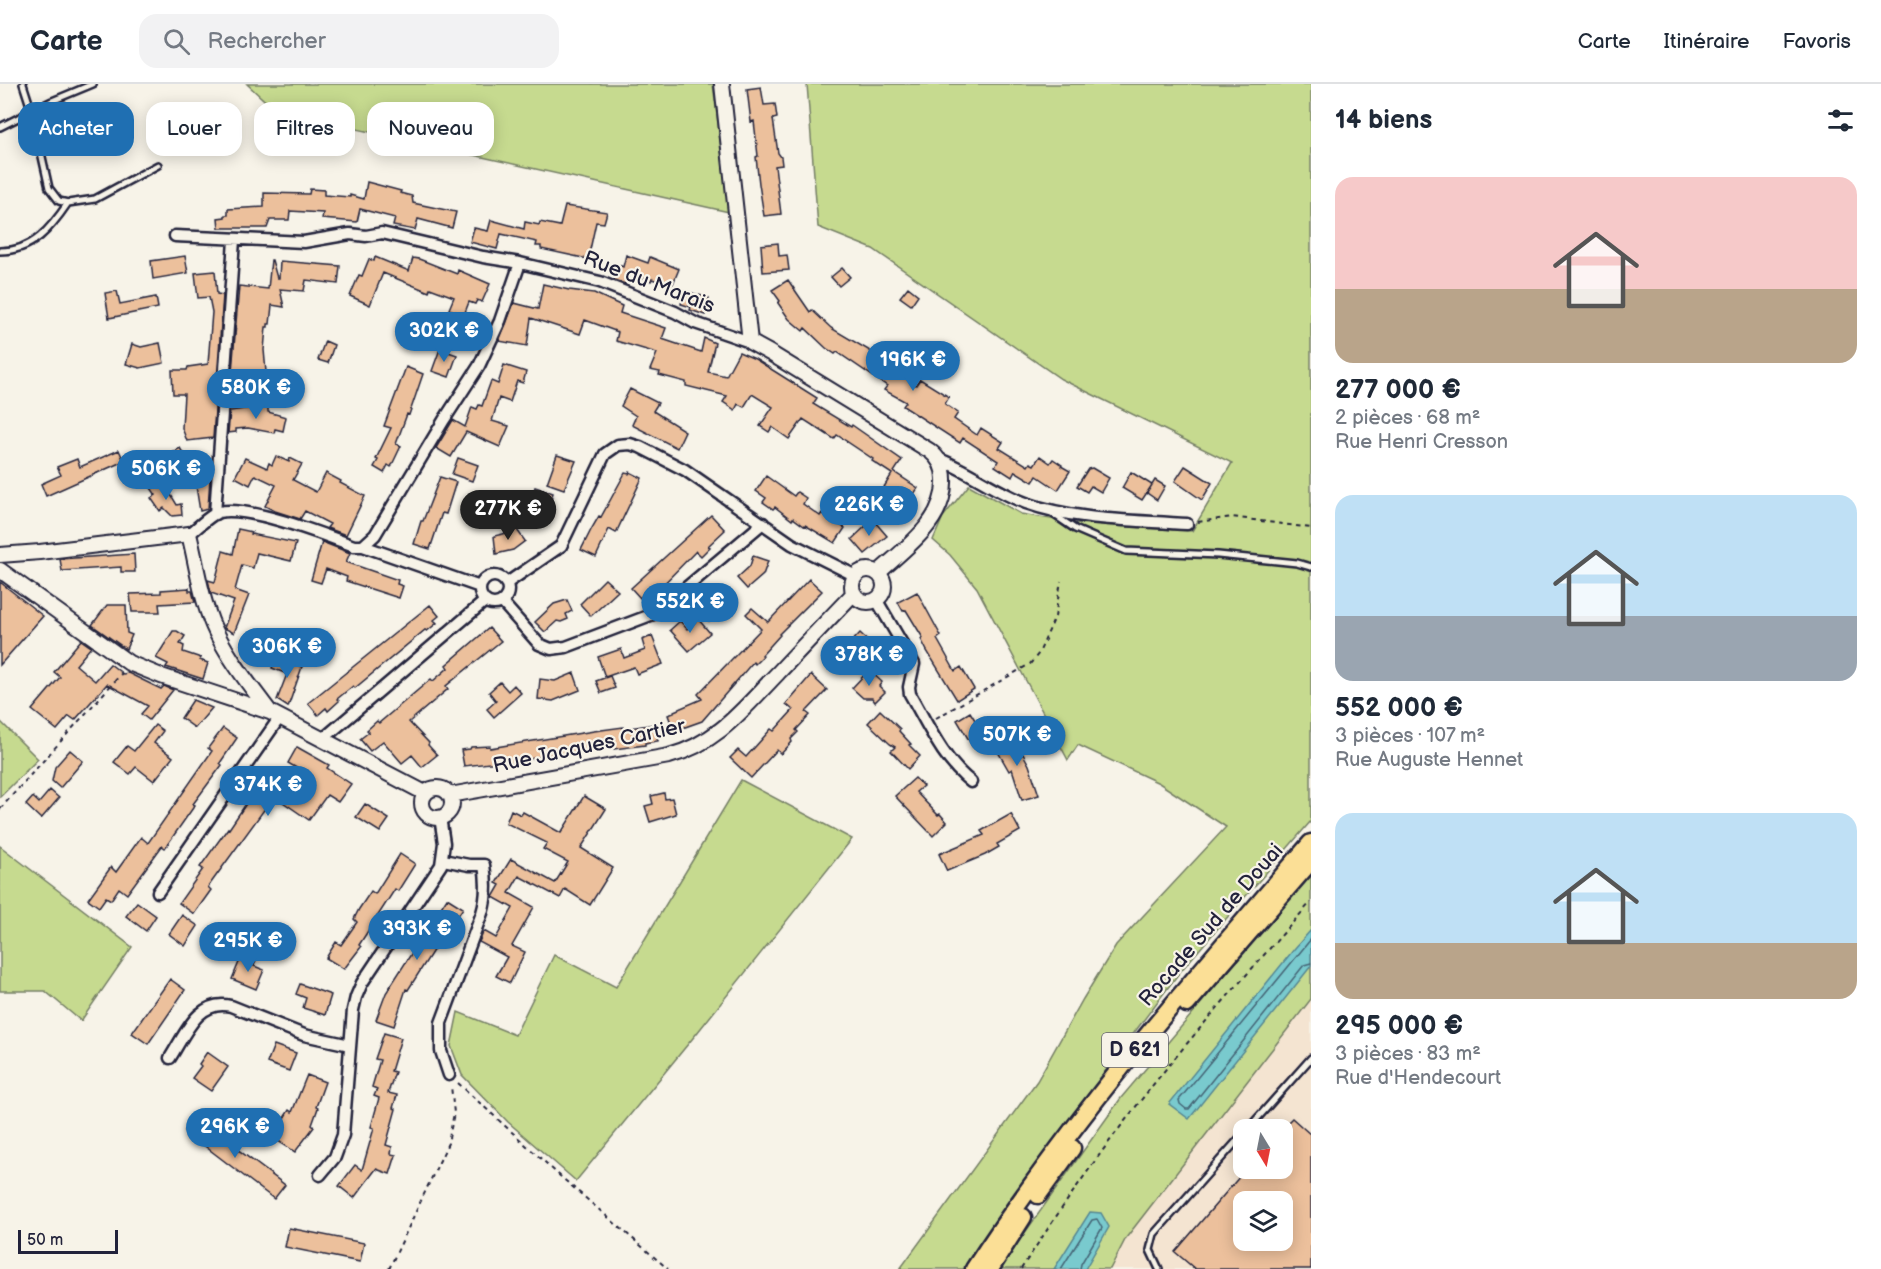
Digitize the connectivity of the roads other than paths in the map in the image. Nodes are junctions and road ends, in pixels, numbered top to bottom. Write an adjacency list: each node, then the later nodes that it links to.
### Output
1 (23, 84): 4 (lane)
2 (93, 84): 5 (lane)
3 (722, 84): 15 (street)
4 (29, 102)
5 (50, 102)
6 (18, 119): 7 (lane)
7 (0, 127)
8 (42, 156): 10 (lane)
9 (158, 165): 10 (lane)
10 (68, 203): 13 (lane)
11 (175, 236): 12 (street, Rue du Marais)
12 (234, 240): 14 (street, Rue du Marais); 18 (street)
13 (0, 251)
14 (520, 262): 15 (street, Rue du Marais); 22 (street)
15 (750, 342): 16 (street, Rue du Marais)
16 (939, 459): 17 (street); 27 (street)
17 (1047, 509): 20 (street); 25 (lane)
18 (215, 514): 21 (street); 22 (street)
19 (763, 524): 28 (street); 29 (street); 34 (street)
20 (1187, 524)
21 (189, 534): 23 (street); 35 (street)
22 (363, 546): 30 (street)
23 (31, 553): 24 (street); 26 (street)
24 (0, 555)
25 (1311, 567)
26 (4, 573): 35 (street)
27 (878, 573): 28 (street); 32 (street)
28 (856, 576): 31 (street)
29 (507, 583): 30 (street); 34 (street)
30 (480, 587): 33 (street)
31 (854, 593): 32 (street); 39 (street, Rue Jacques Cartier)
32 (876, 599): 37 (street)
33 (485, 601): 34 (street); 36 (street)
34 (501, 602)
35 (275, 714): 36 (street); 44 (street)
36 (323, 739): 38 (street)
37 (971, 782)
38 (425, 793): 39 (street); 40 (street)
39 (450, 795): 40 (street)
40 (440, 817): 42 (street)
41 (1311, 843): 52 (highway, Rocade Sud de Douai / D 621)
42 (443, 860): 45 (street); 48 (street)
43 (1311, 861): 53 (highway, Rocade Sud de Douai / D 621)
44 (158, 892)
45 (350, 1045): 46 (street); 51 (street)
46 (170, 1058)
47 (1311, 1058): 49 (lane)
48 (449, 1075)
49 (1257, 1119)
50 (1233, 1145): 54 (lane)
51 (320, 1175)
52 (974, 1269)
53 (990, 1269)
54 (1159, 1269)

